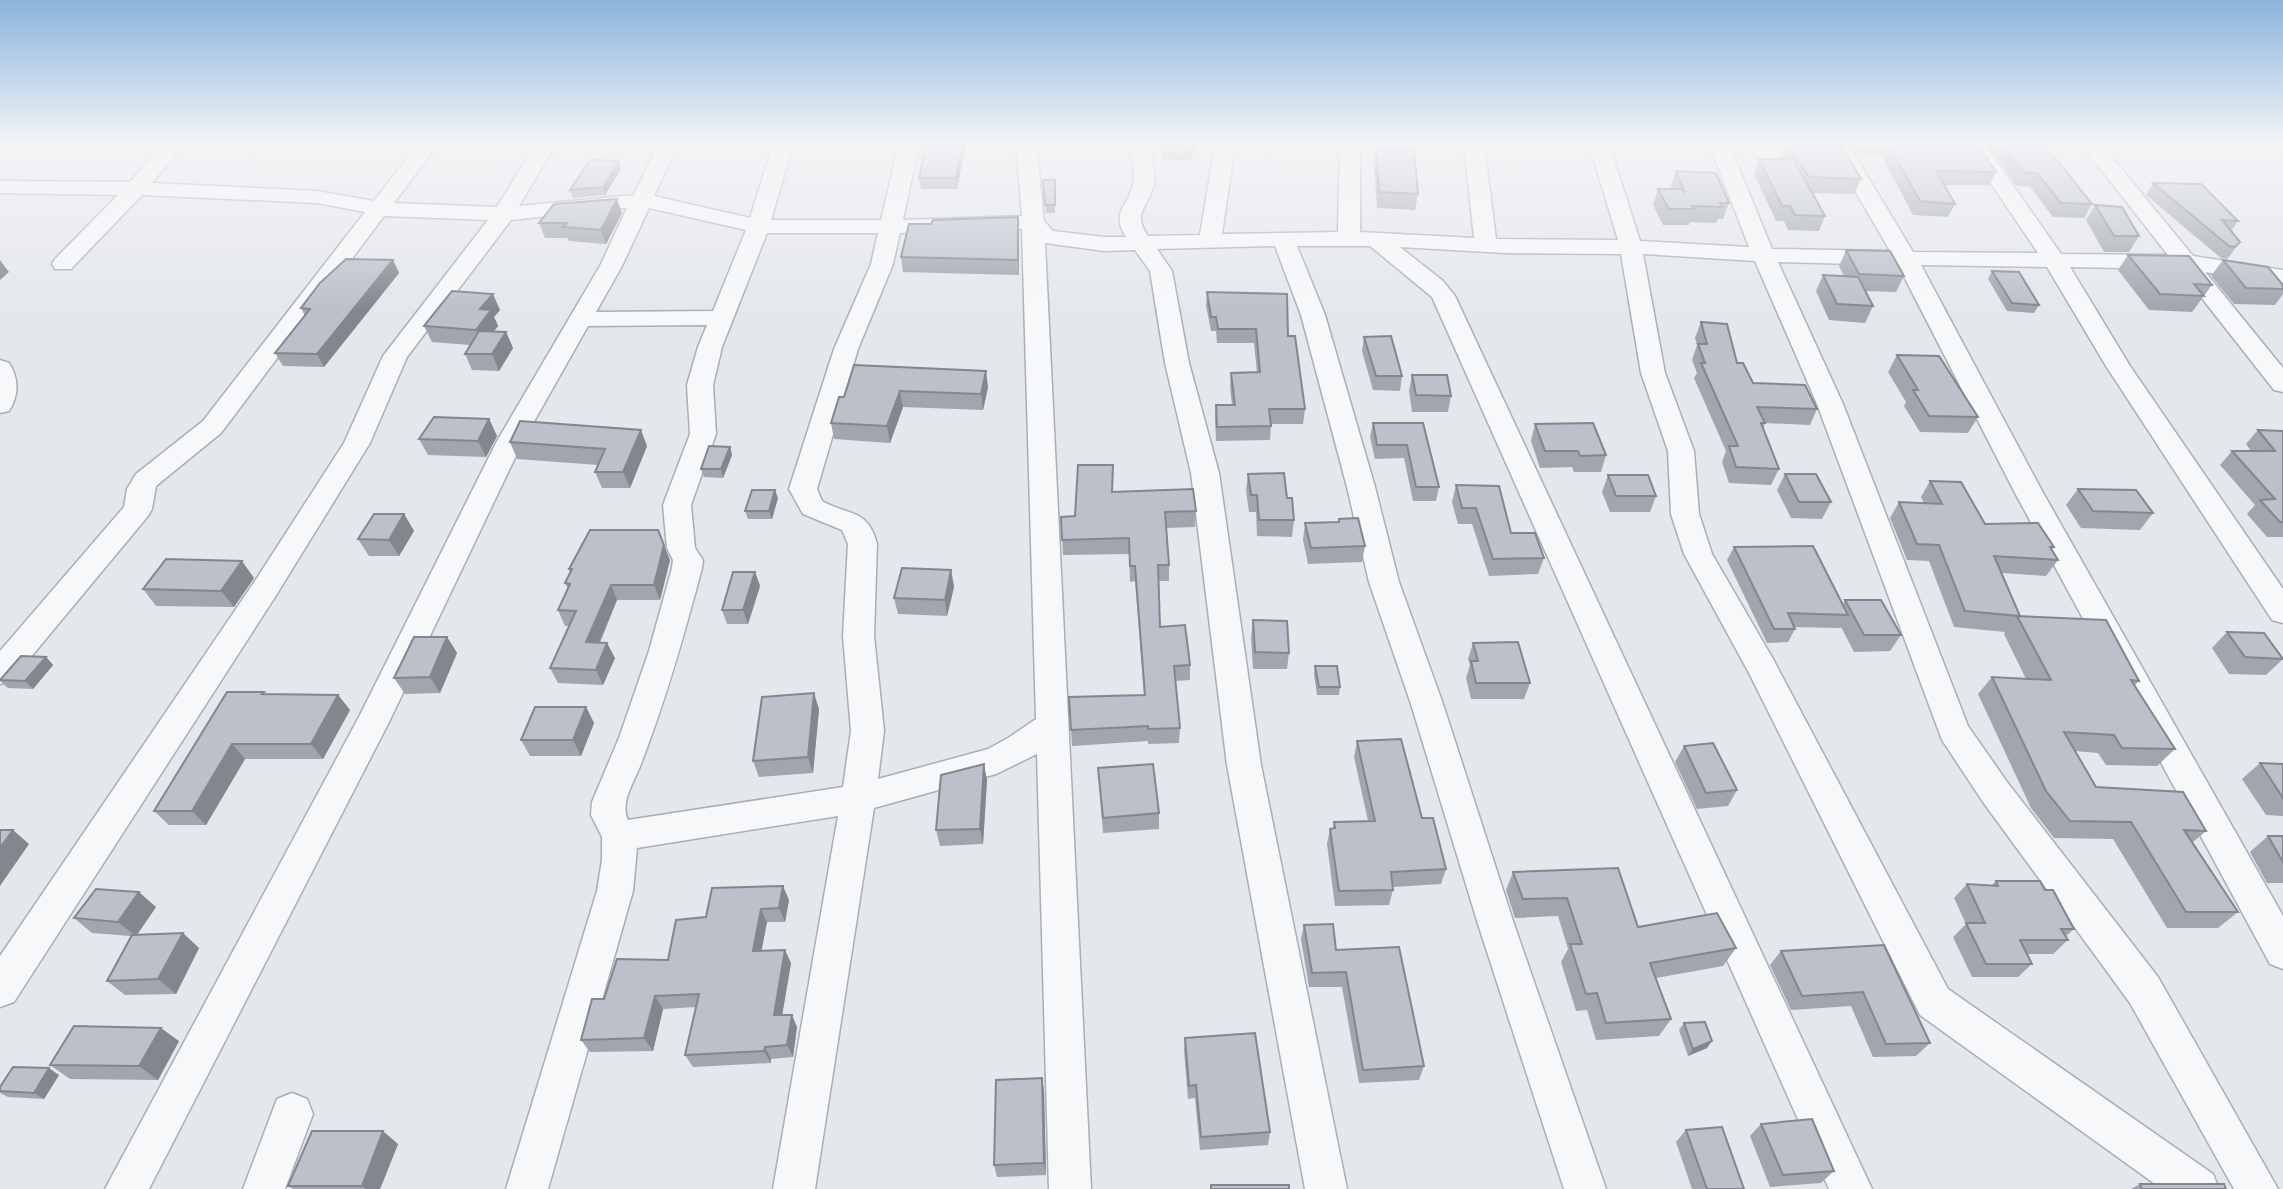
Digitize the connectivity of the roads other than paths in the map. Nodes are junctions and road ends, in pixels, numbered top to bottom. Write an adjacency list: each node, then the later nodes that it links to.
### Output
1 (126, 199): 33 (street)
2 (346, 199): 18 (street)
3 (384, 199): 18 (street)
4 (513, 199): 19 (street)
5 (765, 199): 21 (street)
6 (895, 199): 22 (street)
7 (1031, 199): 20 (street)
8 (1138, 199): 26 (street)
9 (1217, 199): 25 (street)
10 (1358, 199): 23 (street)
11 (1481, 199): 27 (street)
12 (1616, 199): 28 (street)
13 (1742, 199): 29 (street)
14 (1871, 199): 30 (street)
15 (2012, 199): 31 (street)
16 (2136, 199): 32 (street)
17 (643, 200): 19 (street); 21 (street); 36 (street)
18 (377, 209): 19 (street); 41 (street)
19 (504, 214): 46 (street)
20 (1033, 222): 22 (street); 26 (street); 42 (street)
21 (756, 226): 22 (street); 35 (street)
22 (888, 227): 43 (street)
23 (1363, 239): 24 (street); 27 (street); 55 (street)
24 (1284, 241): 25 (street); 54 (street)
25 (1210, 242): 26 (street)
26 (1141, 245): 53 (street)
27 (1486, 245): 28 (street)
28 (1631, 247): 29 (street); 56 (street)
29 (1765, 255): 30 (street); 57 (street)
30 (1906, 259): 31 (street); 45 (street)
31 (2054, 260): 32 (street); 40 (street)
32 (2186, 262): 34 (street); 38 (street)
33 (63, 264)
34 (2283, 277)
35 (721, 318): 36 (street); 44 (street)
36 (578, 319): 48 (street)
37 (0, 368): 39 (street)
38 (2283, 384)
39 (0, 405)
40 (2283, 612)
41 (0, 672)
42 (1053, 724): 43 (street); 52 (street)
43 (856, 799): 44 (street); 51 (street)
44 (619, 836): 50 (street)
45 (2283, 952)
46 (0, 989)
47 (292, 1114): 49 (street)
48 (126, 1189)
49 (264, 1189)
50 (527, 1189)
51 (793, 1189)
52 (1070, 1189)
53 (1326, 1189)
54 (1585, 1189)
55 (1851, 1189)
56 (2199, 1189)
57 (2258, 1189)

